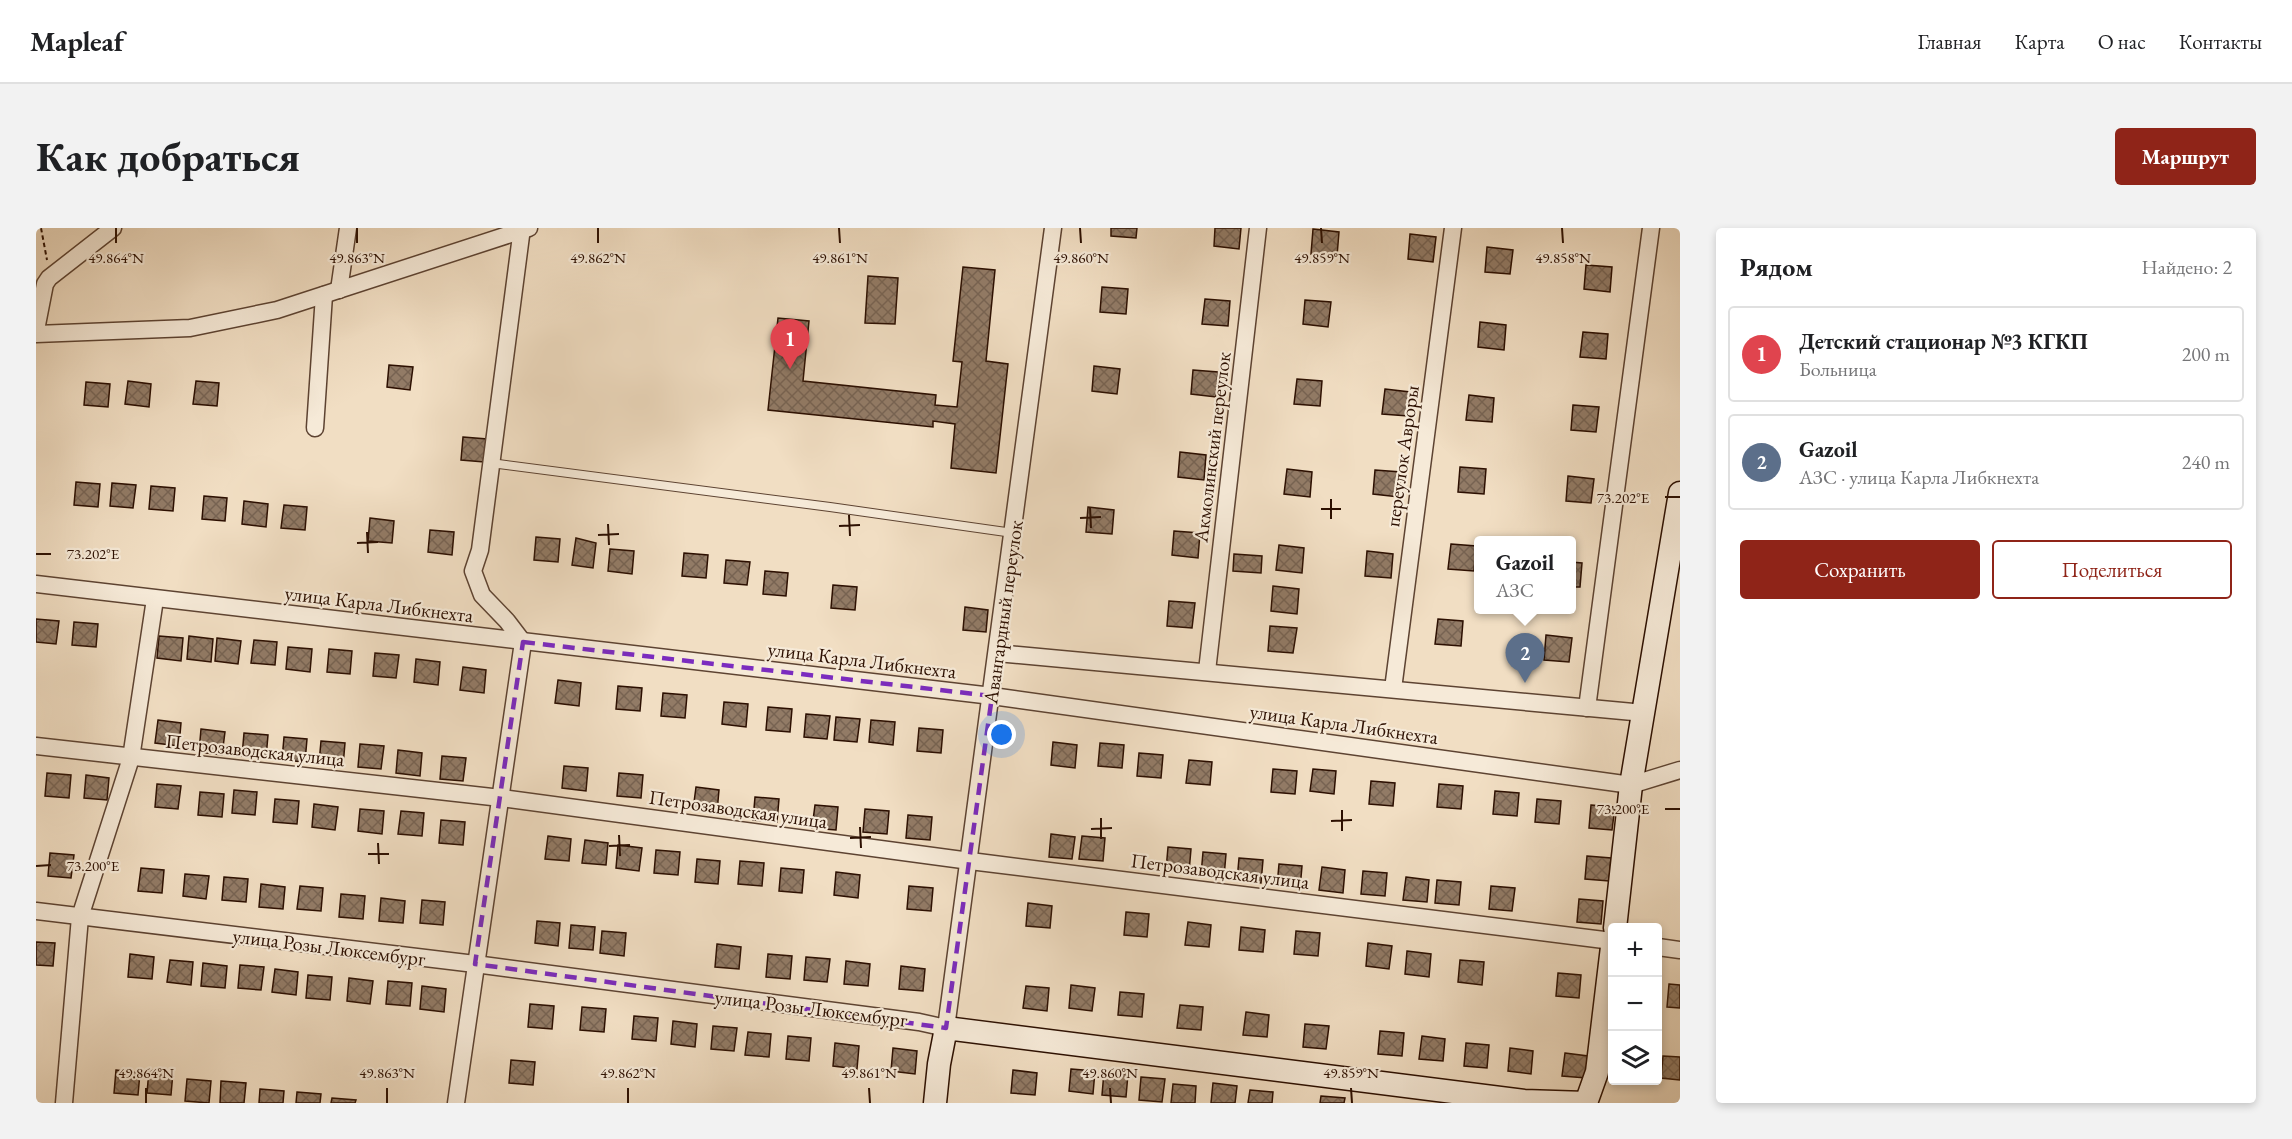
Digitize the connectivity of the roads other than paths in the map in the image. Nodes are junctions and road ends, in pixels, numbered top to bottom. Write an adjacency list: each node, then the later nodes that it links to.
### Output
1 (112, 228): 9 (street)
2 (348, 228): 8 (street)
3 (1053, 228): 13 (street, Авангардный переулок)
4 (1258, 228): 18 (street, Акмолинский переулок)
5 (1453, 228): 19 (street, переулок Авроры)
6 (1651, 228): 21 (street)
7 (525, 229): 8 (street); 11 (street)
8 (332, 292): 9 (street); 10 (street)
9 (36, 332)
10 (315, 428)
11 (491, 463): 13 (lane); 16 (street)
12 (1680, 493): 22 (main road)
13 (1013, 533): 17 (street, Авангардный переулок)
14 (36, 584): 15 (street, улица Карла Либкнехта)
15 (155, 599): 16 (street, улица Карла Либкнехта); 24 (street)
16 (523, 642): 20 (street, улица Карла Либкнехта); 27 (street)
17 (997, 653): 18 (street); 20 (street, Авангардный переулок)
18 (1207, 670): 19 (street)
19 (1392, 689): 21 (street)
20 (992, 696): 26 (street, улица Карла Либкнехта); 28 (street, Авангардный переулок)
21 (1587, 708): 22 (street)
22 (1644, 713): 26 (main road)
23 (36, 746): 24 (street, Петрозаводская улица)
24 (131, 758): 27 (street, Петрозаводская улица); 30 (street)
25 (1680, 770): 26 (street, улица Карла Либкнехта)
26 (1631, 785): 31 (main road)
27 (501, 798): 28 (street, Петрозаводская улица); 35 (street)
28 (970, 861): 32 (street, Петрозаводская улица); 37 (street, Авангардный переулок)
29 (36, 911): 30 (street, улица Розы Люксембург)
30 (80, 917): 35 (street, улица Розы Люксембург); 38 (street)
31 (1615, 923)
32 (1608, 941)
33 (1662, 948): 34 (street)
34 (1680, 950)
35 (475, 964): 37 (street, улица Розы Люксембург); 39 (street)
36 (1608, 977): 41 (main road)
37 (946, 1029): 40 (main road, Авангардный переулок); 41 (main road, улица Розы Люксембург)
38 (64, 1103)
39 (456, 1103)
40 (935, 1103)
41 (1586, 1103)

